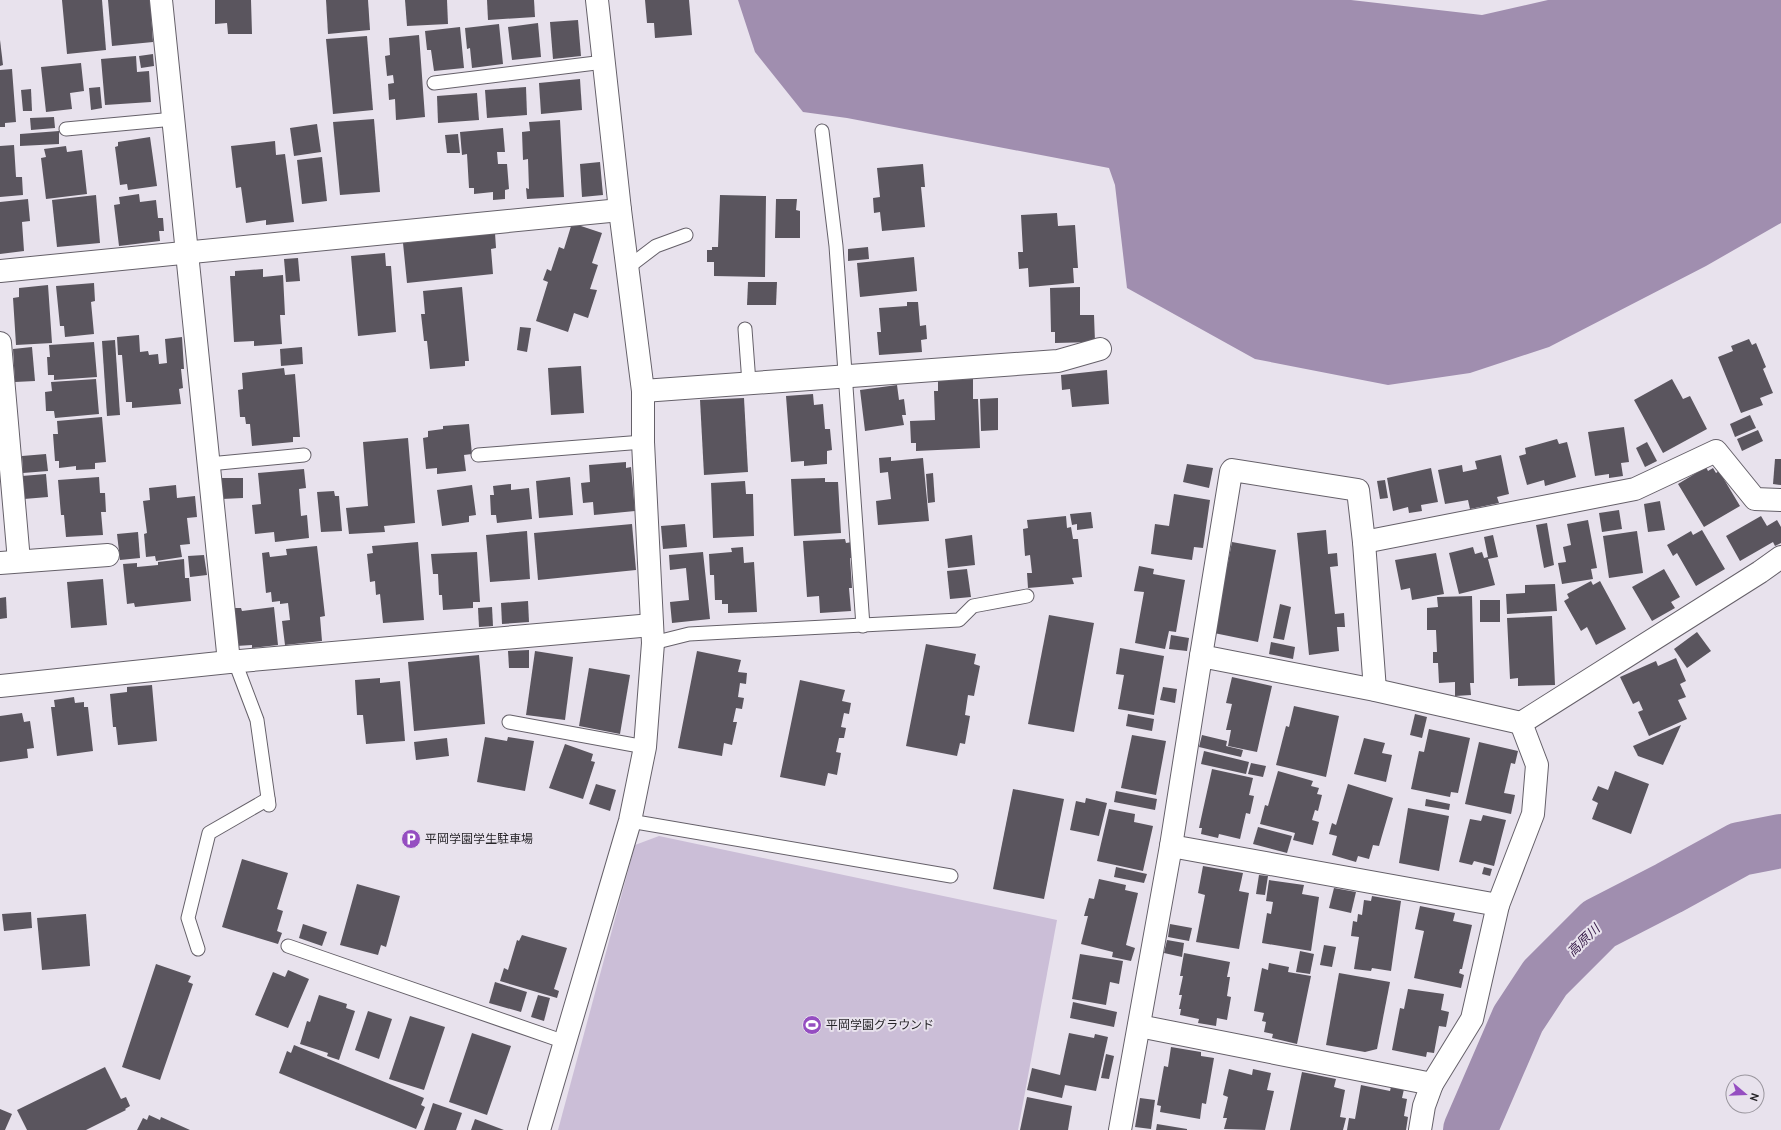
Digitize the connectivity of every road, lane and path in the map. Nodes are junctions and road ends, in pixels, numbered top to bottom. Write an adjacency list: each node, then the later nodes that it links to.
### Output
1 (161, 0): 5 (street)
2 (597, 0): 3 (street)
3 (604, 62): 4 (lane); 8 (street)
4 (434, 83)
5 (174, 119): 6 (lane); 10 (street)
6 (66, 129)
7 (822, 131): 16 (lane)
8 (620, 210): 10 (street); 11 (street)
9 (686, 235): 11 (lane)
10 (188, 253): 12 (street); 22 (street)
11 (627, 268): 18 (street)
12 (0, 271)
13 (746, 329): 17 (lane)
14 (0, 342): 27 (street)
15 (1100, 349): 16 (street)
16 (845, 376): 17 (street); 29 (lane)
17 (749, 383): 18 (street)
18 (643, 391): 19 (street)
19 (642, 442): 21 (lane); 30 (street)
20 (304, 455): 22 (lane)
21 (478, 455)
22 (209, 464): 32 (street)
23 (1781, 500): 24 (street)
24 (1364, 542): 31 (street); 34 (street)
25 (108, 555): 27 (street)
26 (1781, 557): 36 (street)
27 (9, 562)
28 (1027, 596): 29 (lane)
29 (863, 626): 30 (lane)
30 (652, 634): 32 (street); 37 (street)
31 (1201, 656): 34 (street); 39 (street)
32 (232, 662): 33 (street); 43 (lane)
33 (0, 686)
34 (1375, 690): 36 (street)
35 (509, 722): 37 (lane)
36 (1521, 723): 41 (street)
37 (645, 747): 38 (street)
38 (630, 821): 40 (lane); 45 (street)
39 (1171, 846): 41 (street); 44 (street)
40 (951, 876)
41 (1498, 905): 46 (street)
42 (288, 946): 45 (lane)
43 (198, 949)
44 (1139, 1026): 46 (street); 48 (street)
45 (565, 1042): 47 (street)
46 (1432, 1084): 49 (street)
47 (540, 1130)
48 (1120, 1130)
49 (1420, 1130)

